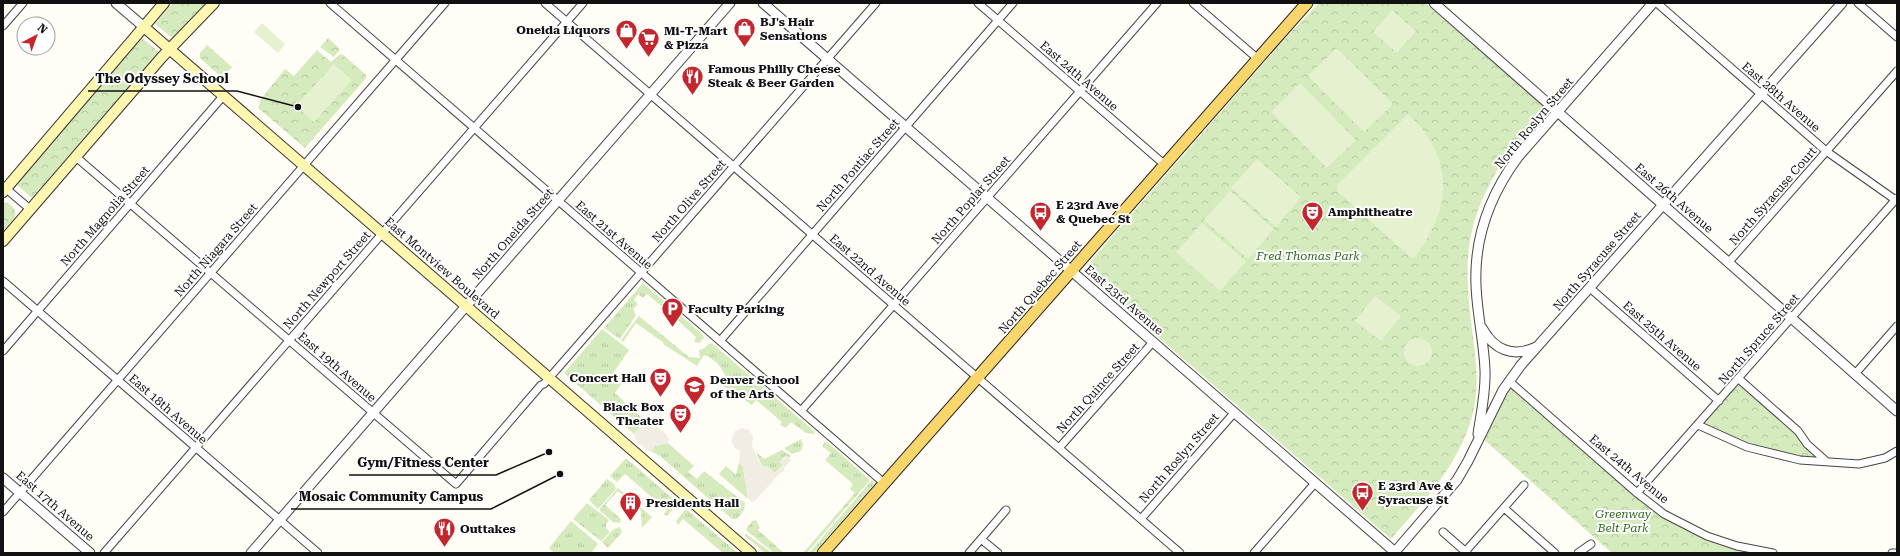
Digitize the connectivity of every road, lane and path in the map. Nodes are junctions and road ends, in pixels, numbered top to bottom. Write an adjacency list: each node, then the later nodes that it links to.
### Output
1 (23, 3): 24 (street)
2 (116, 3): 25 (street, East Montview Boulevard)
3 (164, 3): 25 (main road)
4 (214, 3): 27 (main road)
5 (330, 3): 30 (street, East 21st Avenue)
6 (445, 3): 30 (street, North Niagara Street)
7 (545, 3): 23 (street, East 22nd Avenue)
8 (583, 3): 23 (street, North Newport Street)
9 (730, 3): 33 (street, North Oneida Street)
10 (763, 3): 28 (street, East 23rd Avenue)
11 (876, 3): 28 (street, North Olive Street)
12 (978, 3): 22 (street, East 24th Avenue)
13 (1013, 3): 22 (street, North Pontiac Street)
14 (1157, 3): 32 (street, North Poplar Street)
15 (1193, 3): 29 (street)
16 (1308, 3): 29 (main road, North Quebec Street)
17 (1434, 3): 36 (street, East 26th Avenue)
18 (1653, 3): 36 (street, North Roslyn Street)
19 (1657, 3): 34 (street, East 28th Avenue)
20 (1842, 3): 34 (street, North Syracuse Street)
21 (1858, 3): 26 (street)
22 (998, 20): 32 (street, East 24th Avenue); 37 (street, North Pontiac Street)
23 (566, 22): 33 (street, East 22nd Avenue); 38 (street, North Newport Street)
24 (3, 26)
25 (144, 27): 27 (main road, East Montview Boulevard); 44 (main road)
26 (1897, 37)
27 (170, 48): 35 (main road, East Montview Boulevard); 40 (main road)
28 (828, 59): 37 (street, East 23rd Avenue); 42 (street, North Olive Street)
29 (1258, 59): 43 (main road, North Quebec Street)
30 (396, 60): 38 (street, East 21st Avenue); 41 (street, North Niagara Street)
31 (1897, 71): 39 (street, North Syracuse Court)
32 (1080, 91): 43 (street, East 24th Avenue); 45 (street, North Poplar Street)
33 (651, 94): 42 (street, East 22nd Avenue); 47 (street, North Oneida Street)
34 (1761, 94): 39 (street, East 28th Avenue); 49 (street, North Syracuse Street)
35 (224, 95): 41 (main road, East Montview Boulevard); 48 (street, North Magnolia Street)
36 (1558, 112): 49 (street, East 26th Avenue); 64 (street, North Roslyn Street)
37 (906, 127): 45 (street, East 23rd Avenue); 52 (street, North Pontiac Street)
38 (475, 128): 47 (street, East 21st Avenue); 51 (street, North Newport Street)
39 (1826, 152): 46 (street, East 28th Avenue); 54 (street, North Syracuse Court)
40 (76, 157): 48 (street, East 19th Avenue); 50 (main road)
41 (304, 165): 51 (main road, East Montview Boulevard); 56 (street, North Niagara Street)
42 (734, 166): 52 (street, East 22nd Avenue); 57 (street, North Olive Street)
43 (1165, 166): 55 (main road, North Quebec Street)
44 (4, 189): 50 (street)
45 (987, 198): 55 (street, East 23rd Avenue); 60 (street, North Poplar Street)
46 (1896, 200): 63 (street, North Spruce Street)
47 (558, 201): 57 (street, East 21st Avenue); 61 (street, North Oneida Street)
48 (131, 204): 56 (street, East 19th Avenue); 62 (street, North Magnolia Street)
49 (1663, 205): 54 (street, East 26th Avenue); 59 (street, North Syracuse Street)
50 (31, 210): 53 (main road)
51 (382, 232): 61 (main road, East Montview Boulevard); 66 (street, North Newport Street)
52 (812, 235): 60 (street, East 22nd Avenue); 67 (street, North Pontiac Street)
53 (3, 241)
54 (1728, 263): 63 (street, East 26th Avenue)
55 (1071, 271): 68 (street, East 23rd Avenue); 73 (main road, North Quebec Street)
56 (211, 273): 66 (street, East 19th Avenue); 75 (street, North Niagara Street)
57 (642, 273): 67 (street, East 21st Avenue); 72 (street, North Olive Street)
58 (3, 281): 62 (street, East 18th Avenue)
59 (1590, 288): 69 (street, North Syracuse Street); 77 (street, East 25th Avenue)
60 (894, 305): 73 (street, East 22nd Avenue); 78 (street, North Poplar Street)
61 (466, 307): 72 (main road, East Montview Boulevard); 80 (street, North Oneida Street)
62 (38, 311): 70 (street, North Magnolia Street); 75 (street, East 18th Avenue)
63 (1791, 318): 71 (street, East 26th Avenue); 74 (street, North Spruce Street)
64 (1480, 326): 69 (street); 83 (street, North Roslyn Street)
65 (1897, 326): 71 (street)
66 (289, 341): 80 (street, East 19th Avenue); 84 (street, North Newport Street)
67 (720, 341): 78 (street, East 21st Avenue)
68 (1153, 342): 81 (street, East 23rd Avenue); 85 (street, North Quince Street)
69 (1540, 345): 76 (street, North Syracuse Street)
70 (3, 351)
71 (1855, 374): 79 (street, East 26th Avenue)
72 (549, 378): 91 (street, North Olive Street); 108 (main road, East Montview Boulevard)
73 (978, 378): 85 (street, East 22nd Avenue); 89 (main road, North Quebec Street)
74 (1739, 378): 77 (street, North Spruce Street); 87 (street)
75 (118, 380): 84 (street, East 18th Avenue); 93 (street, North Niagara Street)
76 (1509, 381): 83 (street, North Syracuse Street); 94 (street, East 24th Avenue)
77 (1719, 401): 82 (street, North Spruce Street)
78 (801, 411): 89 (street, East 21st Avenue)
79 (1897, 411)
80 (372, 412): 91 (street, East 19th Avenue); 98 (street, North Oneida Street)
81 (1234, 413): 90 (street, East 23rd Avenue); 99 (street, North Roslyn Street)
82 (1698, 424): 87 (street); 94 (street, North Spruce Street)
83 (1476, 445): 114 (street, North Syracuse Street)
84 (196, 448): 98 (street, East 18th Avenue); 105 (street, North Newport Street)
85 (1059, 448): 99 (street, East 22nd Avenue)
86 (1897, 451): 87 (street)
87 (1826, 461)
88 (3, 478): 93 (street, East 17th Avenue)
89 (884, 483): 109 (main road, North Quebec Street)
90 (1315, 483): 113 (street); 114 (street, East 23rd Avenue)
91 (456, 484)
92 (1524, 485): 95 (street)
93 (20, 492): 97 (street, North Niagara Street); 104 (street, East 17th Avenue)
94 (1637, 494): 117 (street, East 24th Avenue)
95 (1504, 508): 103 (street); 115 (street)
96 (1006, 510): 101 (street)
97 (3, 512)
98 (279, 519): 106 (street, North Oneida Street); 107 (street, East 18th Avenue)
99 (1141, 519): 112 (street, East 22nd Avenue)
100 (1443, 532): 103 (street)
101 (981, 539): 110 (street); 111 (street)
102 (1591, 544): 116 (street)
103 (1466, 552)
104 (90, 553)
105 (104, 553)
106 (251, 553)
107 (318, 553)
108 (751, 553)
109 (823, 553)
110 (969, 553)
111 (998, 553)
112 (1180, 553)
113 (1254, 553)
114 (1395, 553)
115 (1555, 553)
116 (1578, 553)
117 (1773, 553)
118 (1892, 553): 119 (street)
119 (1897, 553)

